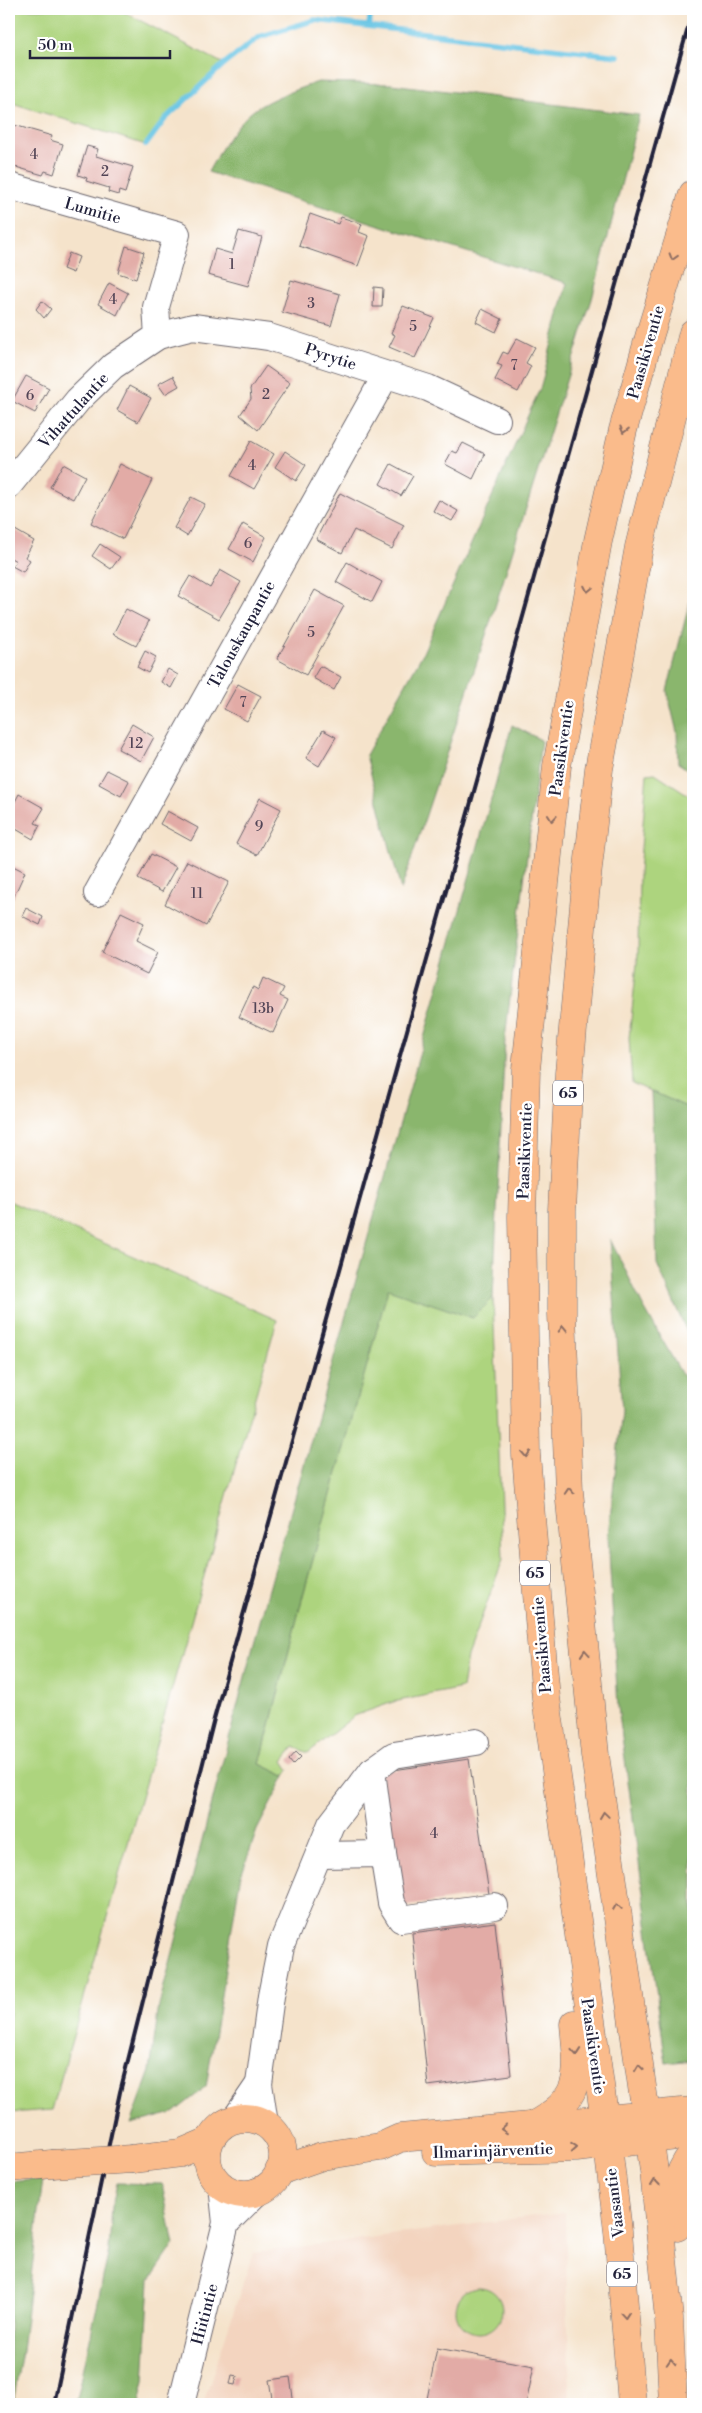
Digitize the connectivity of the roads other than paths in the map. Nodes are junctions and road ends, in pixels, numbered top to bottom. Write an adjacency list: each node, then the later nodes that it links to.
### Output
1 (9, 186): 4 (street, Lumitie)
2 (693, 194): 13 (main road, Paasikiventie / 65, one-way to 13)
3 (693, 333): 19 (main road, 65, one-way to 3)
4 (158, 336): 5 (street, Pyrytie); 7 (street, Vihattulantie)
5 (386, 375): 6 (street, Pyrytie); 8 (street, Talouskaupantie)
6 (496, 420)
7 (9, 485)
8 (97, 893)
9 (476, 1742): 10 (street)
10 (372, 1771): 11 (street); 12 (street)
11 (383, 1854): 12 (street); 14 (street)
12 (320, 1855): 15 (street)
13 (574, 1900): 18 (main road, one-way to 18); 21 (main road, Paasikiventie / 65)
14 (495, 1906)
15 (260, 2084): 17 (street); 20 (street)
16 (693, 2111): 19 (main road)
17 (235, 2119): 20 (main road); 23 (main road)
18 (532, 2126): 21 (main road, Ilmarinjärventie); 24 (main road, Ilmarinjärventie, one-way to 24)
19 (648, 2128): 21 (main road); 22 (main road); 33 (main road, 65, one-way to 19)
20 (273, 2133): 27 (main road, Ilmarinjärventie); 29 (main road)
21 (606, 2133): 24 (main road, Ilmarinjärventie, one-way to 21); 35 (main road, Vaasantie / 65, one-way to 35)
22 (693, 2134)
23 (210, 2142): 25 (main road); 30 (main road)
24 (380, 2147): 27 (main road, Ilmarinjärventie)
25 (181, 2152): 28 (main road, bridge); 30 (main road)
26 (693, 2153): 33 (main road, 65)
27 (322, 2156): 29 (main road, Ilmarinjärventie)
28 (9, 2168)
29 (279, 2171): 31 (main road)
30 (216, 2178): 31 (main road); 32 (street, Hiitintie)
31 (258, 2191): 32 (street)
32 (226, 2223): 34 (street, Hiitintie)
33 (669, 2319): 36 (main road, 65, one-way to 33)
34 (181, 2404)
35 (632, 2404)
36 (673, 2404)

